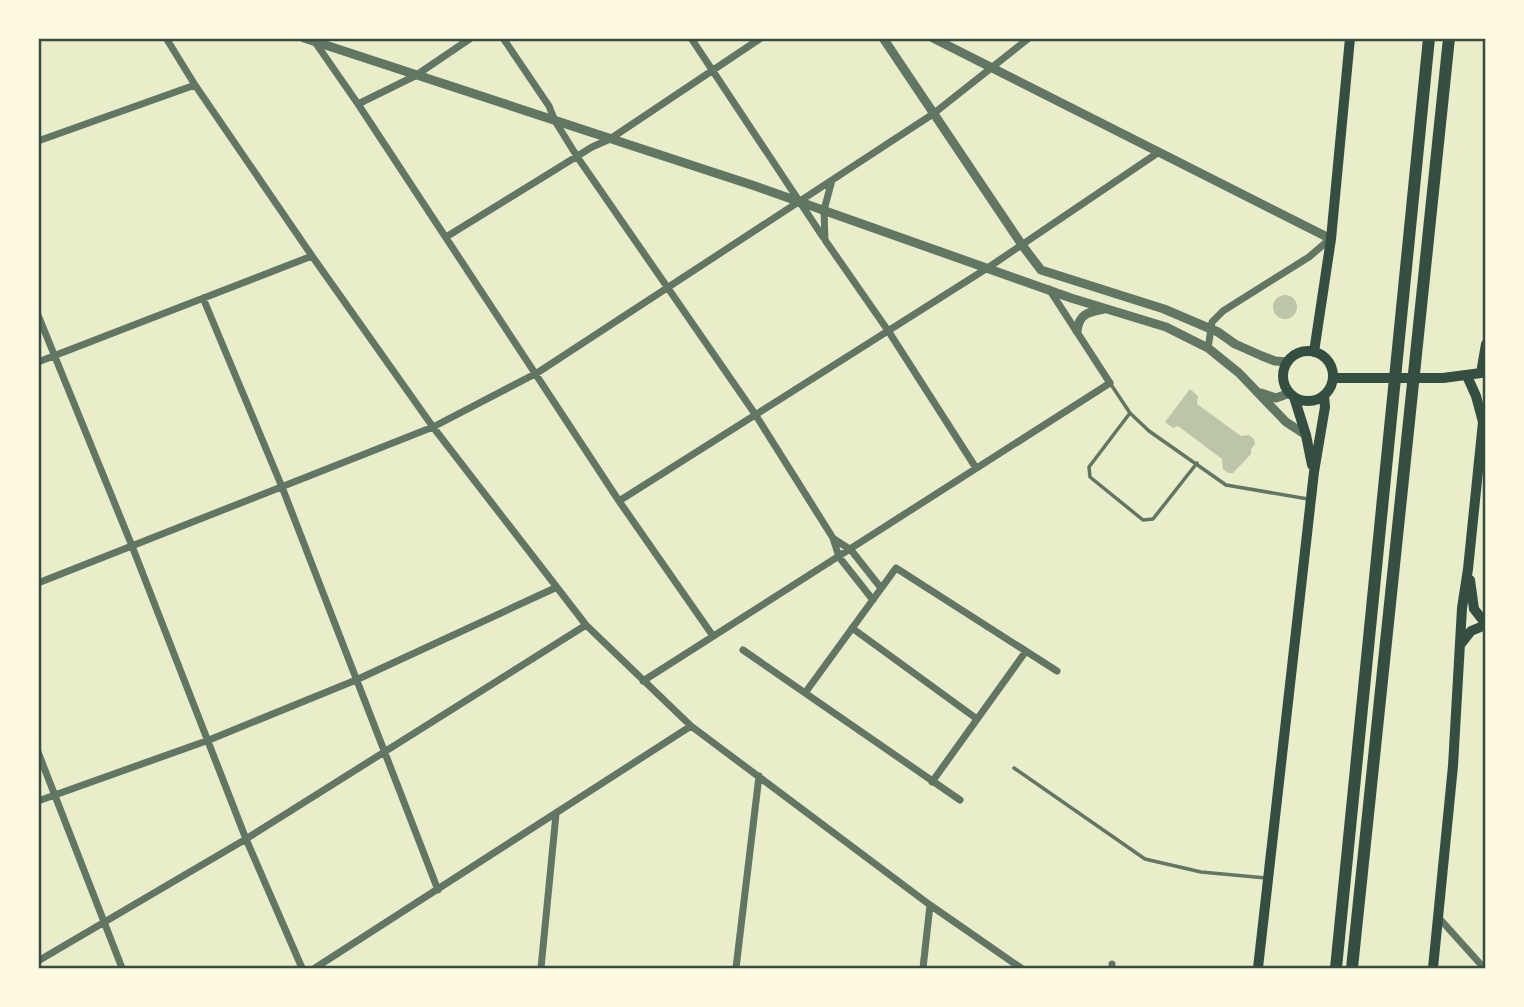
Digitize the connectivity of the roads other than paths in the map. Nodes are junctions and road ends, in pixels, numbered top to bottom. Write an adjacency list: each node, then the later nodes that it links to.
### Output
1 (166, 38): 17 (street)
2 (304, 38): 13 (street)
3 (471, 38): 16 (street)
4 (503, 38): 20 (street)
5 (691, 38): 15 (street)
6 (761, 38): 15 (street)
7 (883, 38): 19 (street)
8 (933, 38): 14 (street)
9 (1029, 38): 14 (street)
10 (1350, 38): 29 (main road)
11 (1429, 38): 114 (highway)
12 (1449, 38): 115 (highway)
13 (314, 40): 16 (street); 18 (street)
14 (993, 69): 19 (street); 23 (street)
15 (713, 71): 21 (street); 26 (street)
16 (415, 75): 18 (street); 20 (street)
17 (195, 86): 22 (street); 32 (street)
18 (358, 104): 28 (street)
19 (933, 114): 25 (street); 31 (street)
20 (555, 121): 21 (street); 24 (street)
21 (610, 139): 24 (street); 26 (street)
22 (38, 141)
23 (1159, 152): 29 (street); 31 (street)
24 (578, 158): 28 (street); 34 (street)
25 (833, 178): 26 (street); 27 (street)
26 (798, 201): 27 (street); 30 (street); 34 (street)
27 (824, 210): 30 (street); 33 (street)
28 (446, 237): 48 (street)
29 (1331, 239): 39 (street); 44 (main road)
30 (825, 240): 41 (street)
31 (1022, 245): 33 (street); 39 (street)
32 (312, 256): 36 (street); 59 (street)
33 (989, 267): 35 (street); 41 (street)
34 (668, 286): 48 (street); 57 (street)
35 (1049, 289): 37 (street); 40 (street)
36 (203, 298): 45 (street); 64 (street)
37 (1107, 309): 40 (street); 43 (street)
38 (38, 315): 45 (street)
39 (1210, 328): 43 (street); 47 (street)
40 (1077, 331): 52 (street)
41 (889, 332): 57 (street); 62 (street)
42 (1486, 344): 49 (main road)
43 (1208, 348): 53 (street)
44 (1314, 352): 47 (main road); 51 (main road)
45 (54, 356): 46 (street); 68 (street)
46 (38, 362)
47 (1288, 362): 54 (main road)
48 (537, 373): 59 (street); 66 (street)
49 (1484, 374): 50 (main road)
50 (1467, 376): 51 (main road); 58 (main road)
51 (1333, 378): 55 (main road)
52 (1110, 383): 56 (lane); 62 (street)
53 (1259, 393): 54 (street); 60 (street)
54 (1292, 395): 55 (main road); 60 (main road)
55 (1324, 396): 63 (main road)
56 (1130, 413): 61 (lane); 61 (lane)
57 (755, 414): 66 (street); 67 (street)
58 (1484, 419): 71 (main road)
59 (432, 427): 64 (street); 73 (street)
60 (1306, 435): 63 (main road)
61 (1196, 463): 65 (lane)
62 (976, 468): 69 (street)
63 (1314, 472): 65 (main road)
64 (282, 487): 68 (street); 84 (street)
65 (1311, 500): 100 (main road)
66 (620, 501): 79 (street)
67 (833, 538): 69 (street); 70 (street)
68 (132, 546): 72 (street); 89 (street)
69 (851, 550): 70 (street); 74 (street)
70 (839, 557): 75 (street); 79 (street)
71 (1468, 569): 77 (main road); 80 (main road)
72 (38, 583)
73 (555, 588): 76 (street); 84 (street)
74 (881, 588): 75 (street); 82 (street)
75 (873, 600): 78 (street)
76 (586, 625): 85 (street); 91 (street)
77 (1486, 626): 80 (main road)
78 (852, 628): 86 (street); 87 (street)
79 (713, 636): 85 (street)
80 (1460, 646): 103 (main road)
81 (743, 650): 86 (street)
82 (1026, 651): 83 (street); 87 (street)
83 (1057, 671)
84 (356, 680): 89 (street); 91 (street)
85 (643, 681): 88 (street)
86 (805, 694): 94 (street)
87 (977, 719): 94 (street)
88 (691, 726): 93 (street); 98 (street)
89 (209, 740): 95 (street); 99 (street)
90 (38, 752): 95 (street)
91 (384, 754): 99 (street); 101 (street)
92 (1014, 768): 100 (lane)
93 (759, 776): 102 (street); 110 (street)
94 (932, 782): 96 (street)
95 (56, 794): 97 (street); 104 (street)
96 (960, 800)
97 (38, 801)
98 (556, 814): 101 (street); 109 (street)
99 (246, 839): 104 (street); 107 (street)
100 (1268, 878): 113 (main road)
101 (438, 890): 108 (street)
102 (930, 905): 111 (street); 112 (street)
103 (1438, 918): 116 (main road); 117 (street)
104 (104, 923): 105 (street); 106 (street)
105 (38, 961)
106 (122, 968)
107 (302, 968)
108 (315, 968)
109 (541, 968)
110 (736, 968)
111 (923, 968)
112 (1021, 968)
113 (1258, 968)
114 (1336, 968)
115 (1352, 968)
116 (1433, 968)
117 (1484, 968)

